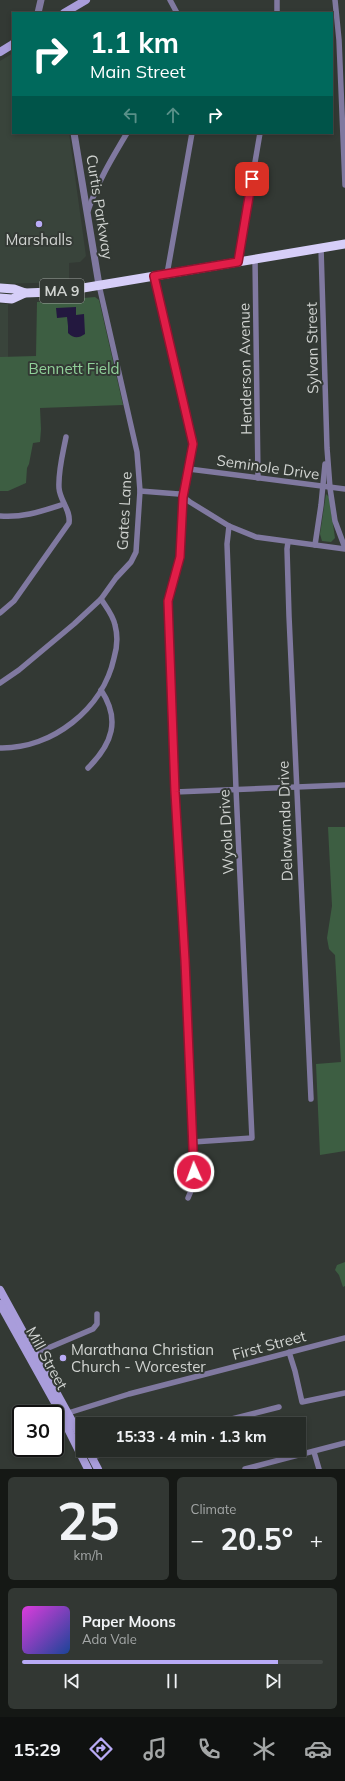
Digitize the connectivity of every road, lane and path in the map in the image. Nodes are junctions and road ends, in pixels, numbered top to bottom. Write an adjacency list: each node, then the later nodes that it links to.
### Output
1 (41, 0): 6 (street)
2 (86, 0): 7 (main road)
3 (170, 0): 8 (street)
4 (277, 0): 9 (street)
5 (335, 0): 12 (street)
6 (38, 12)
7 (66, 12)
8 (176, 12)
9 (277, 12)
10 (12, 45): 11 (main road)
11 (0, 52)
12 (343, 81): 17 (street)
13 (74, 134): 18 (street, Curtis Parkway)
14 (126, 134): 18 (street)
15 (192, 134): 23 (street)
16 (260, 134): 22 (street)
17 (345, 186)
18 (88, 211): 25 (street, Curtis Parkway)
19 (345, 244): 20 (highway, MA 9)
20 (321, 248): 21 (highway, MA 9); 30 (street, Sylvan Street)
21 (255, 259): 22 (highway, MA 9); 32 (street, Henderson Avenue)
22 (238, 262): 23 (highway, MA 9)
23 (167, 274): 24 (highway, MA 9)
24 (154, 276): 25 (highway, MA 9); 31 (street)
25 (99, 285): 27 (highway, MA 9); 36 (street, Gates Lane)
26 (0, 288): 27 (highway, MA 9)
27 (25, 293): 28 (highway, MA 9)
28 (0, 298)
29 (66, 437): 38 (street)
30 (327, 448): 33 (street, Sylvan Street); 34 (street, Sylvan Street)
31 (189, 469): 32 (street, Seminole Drive); 37 (street)
32 (258, 478): 33 (street, Seminole Drive)
33 (323, 486): 34 (street, Seminole Drive); 42 (street, Sylvan Street)
34 (330, 488): 35 (street, Seminole Drive); 43 (street, Sylvan Street)
35 (345, 489)
36 (140, 491): 37 (street); 44 (street, Gates Lane)
37 (183, 497): 40 (street); 53 (street)
38 (64, 504): 39 (street); 45 (street)
39 (0, 516)
40 (229, 526): 41 (street); 52 (street, Wyola Drive)
41 (288, 542): 42 (street); 51 (street, Delawanda Drive)
42 (315, 545): 43 (street)
43 (345, 549)
44 (101, 598): 46 (street, Gates Lane); 47 (street)
45 (0, 613)
46 (0, 683)
47 (101, 690): 48 (street); 49 (street)
48 (0, 748)
49 (88, 768)
50 (345, 784): 51 (street)
51 (296, 787): 52 (street); 54 (street, Delawanda Drive)
52 (236, 789): 53 (street); 55 (street, Wyola Drive)
53 (175, 792): 55 (street)
54 (311, 1099)
55 (193, 1142): 56 (street)
56 (188, 1198)
57 (0, 1290): 62 (main road, Mill Street)
58 (0, 1304): 62 (main road, Mill Street)
59 (97, 1314): 62 (street)
60 (345, 1338): 61 (street, First Street)
61 (289, 1352): 63 (street); 66 (street, First Street)
62 (32, 1355): 64 (main road, Mill Street)
63 (345, 1393)
64 (59, 1405)
65 (279, 1407): 67 (street)
66 (64, 1414): 68 (main road, Mill Street); 72 (main road, Mill Street)
67 (240, 1417)
68 (76, 1431)
69 (345, 1443): 70 (street)
70 (314, 1452): 74 (street); 75 (street)
71 (92, 1457): 73 (main road)
72 (88, 1469)
73 (98, 1469)
74 (245, 1469)
75 (319, 1469)

